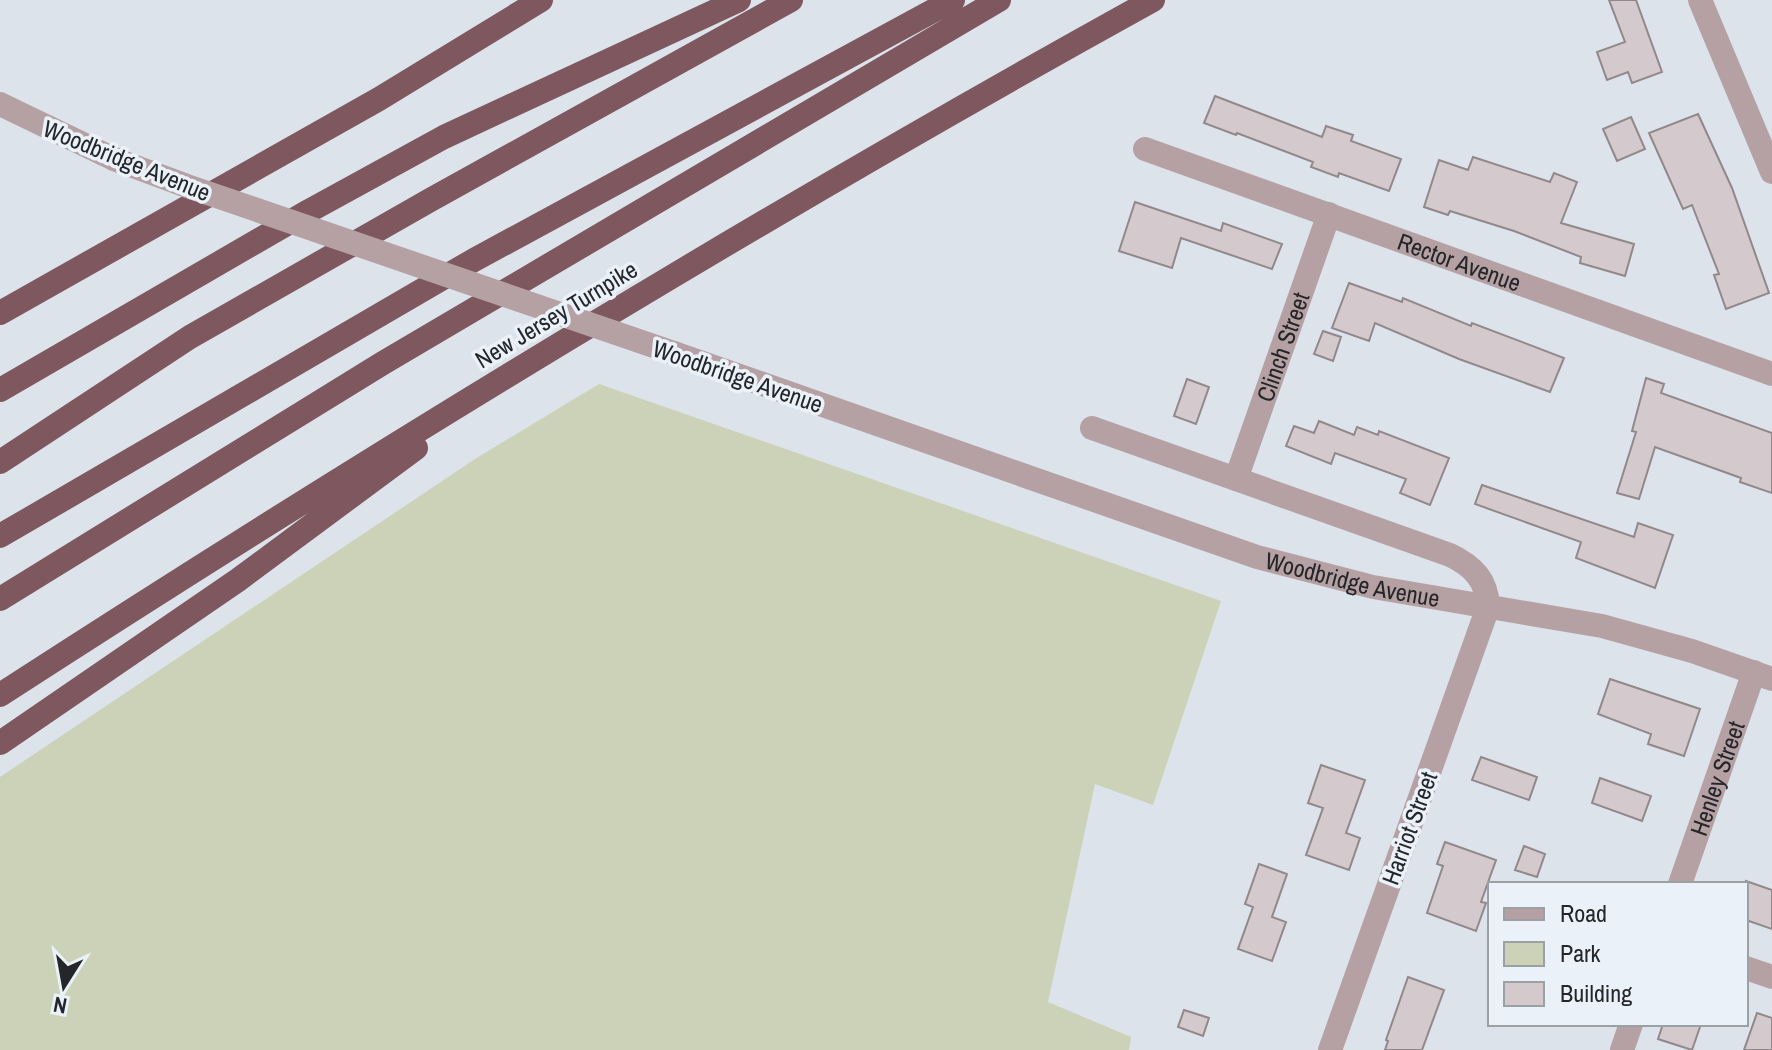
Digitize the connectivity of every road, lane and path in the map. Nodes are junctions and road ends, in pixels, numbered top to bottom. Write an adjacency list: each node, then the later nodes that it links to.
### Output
1 (541, 0): 12 (highway)
2 (739, 0): 15 (highway)
3 (791, 0): 17 (highway)
4 (953, 0): 19 (highway)
5 (999, 0): 20 (highway)
6 (1153, 0): 13 (highway, New Jersey Turnpike)
7 (1700, 0): 10 (street)
8 (0, 104): 21 (street, Woodbridge Avenue, bridge)
9 (1145, 149): 11 (street, Rector Avenue)
10 (1772, 172)
11 (1329, 214): 14 (street, Rector Avenue); 18 (street, Clinch Street)
12 (0, 313)
13 (532, 361): 23 (highway, New Jersey Turnpike); 24 (highway)
14 (1772, 374)
15 (0, 390)
16 (1092, 428): 18 (street, Woodbridge Avenue)
17 (0, 462)
18 (1236, 479): 21 (street, Woodbridge Avenue)
19 (0, 536)
20 (0, 599)
21 (1488, 607): 22 (street, Woodbridge Avenue); 29 (street, Harriot Street)
22 (1763, 676): 25 (street, Henley Street)
23 (0, 695)
24 (0, 743)
25 (1681, 882)
26 (1748, 969): 27 (street)
27 (1772, 977)
28 (1630, 1026): 30 (street)
29 (1330, 1050)
30 (1622, 1050)

